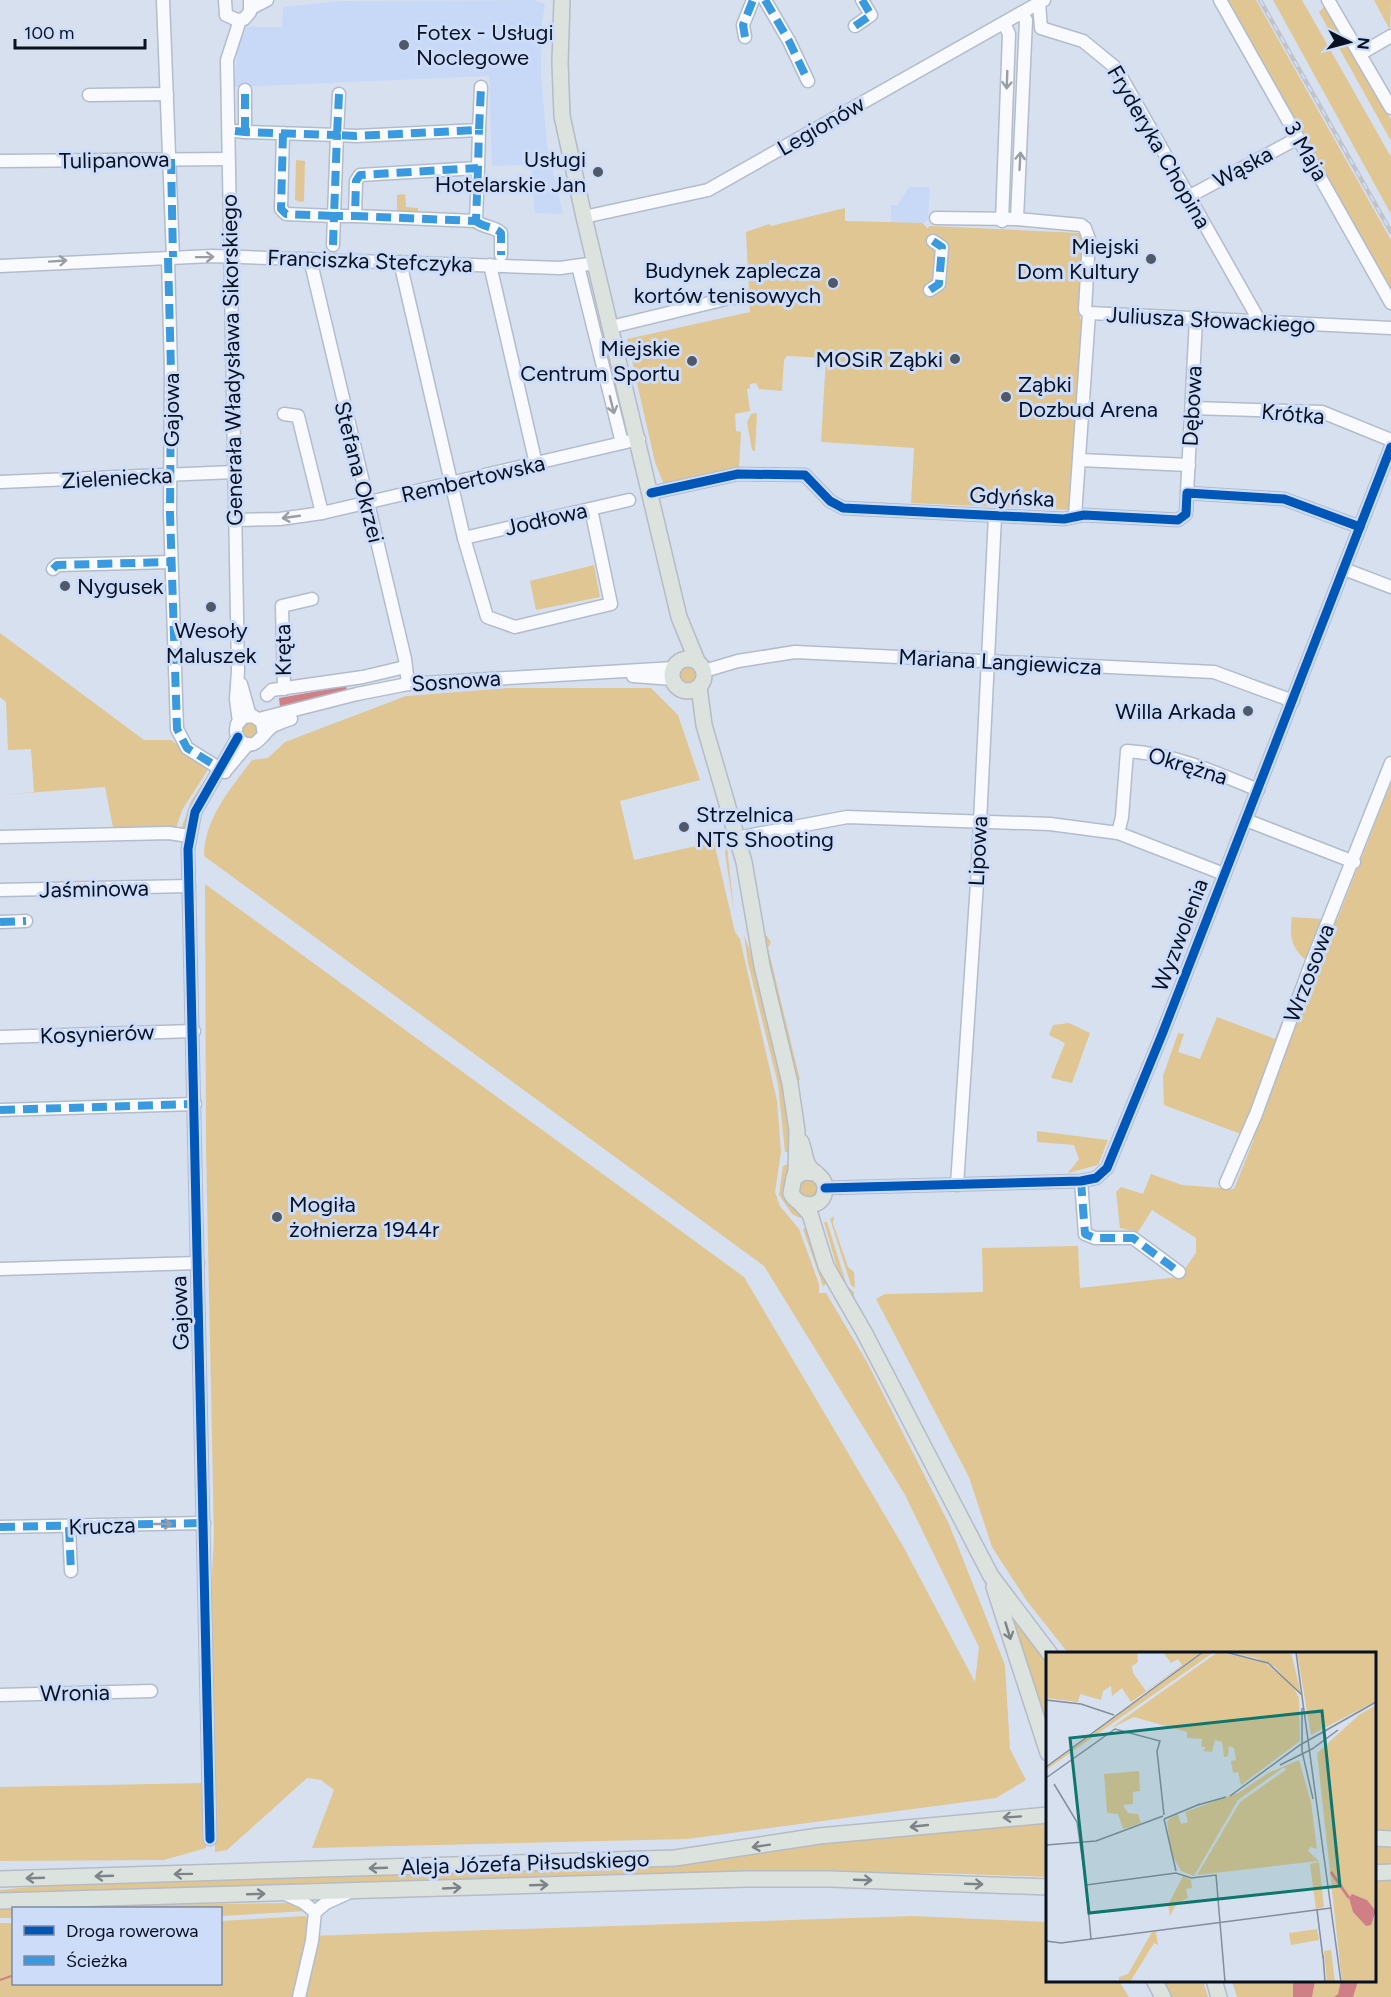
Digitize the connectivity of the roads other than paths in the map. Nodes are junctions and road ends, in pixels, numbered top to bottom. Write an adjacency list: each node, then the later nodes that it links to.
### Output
1 (164, 0): 23 (street, Gajowa)
2 (224, 0): 13 (street)
3 (267, 0): 11 (street)
4 (562, 0): 37 (main road)
5 (753, 0): 17 (street)
6 (765, 0): 19 (street)
7 (862, 0): 15 (street)
8 (1220, 0): 29 (street, 3 Maja)
9 (1328, 0): 18 (street)
10 (1041, 2): 12 (street, Legionów); 34 (street, Fryderyka Chopina)
11 (250, 4): 13 (street)
12 (1022, 13): 14 (street, Legionów); 39 (street, one-way to 12)
13 (234, 18): 31 (street, Generała Władysława Sikorskiego)
14 (1004, 23): 37 (street, Legionów); 41 (street, one-way to 41)
15 (855, 26)
16 (1391, 36): 18 (street)
17 (745, 37)
18 (1360, 54): 25 (street)
19 (808, 81)
20 (481, 87): 26 (street)
21 (245, 90): 27 (street)
22 (339, 93): 28 (street)
23 (167, 94): 24 (street); 30 (street, Gajowa)
24 (89, 95)
25 (1391, 108)
26 (479, 130): 28 (street); 33 (street)
27 (283, 133): 28 (street); 35 (street)
28 (337, 135): 35 (street)
29 (1298, 138): 34 (street, Wąska); 55 (street, 3 Maja)
30 (171, 159): 31 (street, Tulipanowa); 32 (street, Tulipanowa); 45 (street, Gajowa)
31 (228, 159): 46 (street, Generała Władysława Sikorskiego)
32 (0, 161)
33 (478, 168): 36 (street); 40 (street)
34 (1188, 197): 58 (street, Fryderyka Chopina)
35 (334, 216): 36 (street); 43 (street)
36 (355, 216): 40 (street)
37 (584, 217): 49 (main road)
38 (936, 218): 41 (street, Juliusza Słowackiego)
39 (1017, 219): 41 (street, Juliusza Słowackiego); 56 (street, Juliusza Słowackiego)
40 (476, 221): 44 (street)
41 (1002, 221)
42 (933, 241): 53 (street)
43 (333, 244)
44 (501, 255)
45 (170, 257): 46 (street, Franciszka Stefczyka, one-way to 46); 51 (street, Franciszka Stefczyka, one-way to 45); 71 (street, Gajowa)
46 (230, 257): 47 (street, Franciszka Stefczyka); 70 (street, Generała Władysława Sikorskiego)
47 (310, 259): 48 (street, Franciszka Stefczyka); 77 (street, Stefana Okrzei)
48 (400, 262): 50 (street, Franciszka Stefczyka); 73 (street)
49 (596, 263): 52 (street, Franciszka Stefczyka); 59 (main road)
50 (490, 265): 52 (street, Franciszka Stefczyka); 68 (street)
51 (0, 266)
52 (578, 266): 65 (street, one-way to 65)
53 (930, 290)
54 (750, 297): 59 (street)
55 (1391, 303)
56 (1089, 314): 57 (street, Juliusza Słowackiego); 67 (street)
57 (1196, 320): 58 (street, Juliusza Słowackiego); 61 (street, Dębowa)
58 (1260, 322): 60 (street, Juliusza Słowackiego)
59 (611, 327): 63 (main road)
60 (1391, 328)
61 (1192, 408): 64 (street, Krótka); 69 (street, Dębowa)
62 (284, 414): 79 (street)
63 (639, 439): 65 (street, Rembertowska); 74 (main road)
64 (1391, 440)
65 (622, 443): 68 (street, Rembertowska)
66 (1391, 447): 83 (street, Wyzwolenia)
67 (1080, 460): 69 (street); 81 (street)
68 (536, 464): 73 (street, Rembertowska)
69 (1189, 465): 75 (street, Dębowa)
70 (234, 472): 71 (street, Zieleniecka); 82 (street, Generała Władysława Sikorskiego)
71 (171, 475): 72 (street, Zieleniecka); 85 (street, Gajowa)
72 (0, 482)
73 (451, 484): 77 (street, Rembertowska); 84 (street)
74 (651, 493): 80 (street, Gdyńska); 90 (main road)
75 (1187, 494): 81 (street, Gdyńska); 83 (street)
76 (629, 500): 78 (street, Jodłowa)
77 (367, 504): 79 (street, Rembertowska); 93 (street, Stefana Okrzei)
78 (591, 509): 84 (street, Jodłowa); 84 (street)
79 (322, 513): 82 (street, Rembertowska, one-way to 82)
80 (995, 516): 81 (street, Gdyńska); 91 (street, Lipowa)
81 (1075, 516)
82 (235, 520): 101 (street, Generała Władysława Sikorskiego)
83 (1360, 527): 87 (street, Wyzwolenia)
84 (464, 538)
85 (171, 562): 86 (street); 106 (street, Gajowa)
86 (53, 569)
87 (1344, 569): 88 (street); 99 (street, Wyzwolenia)
88 (1391, 587)
89 (312, 599): 97 (street, Kręta)
90 (680, 617): 92 (main road); 94 (main road)
91 (988, 661): 92 (street, Mariana Langiewicza); 99 (street, Mariana Langiewicza); 109 (street, Lipowa)
92 (701, 666): 94 (main road); 96 (main road)
93 (405, 667): 95 (street, Stefana Okrzei); 97 (street, Sosnowa)
94 (677, 674): 95 (street, Sosnowa); 96 (main road); 102 (main road)
95 (408, 684): 100 (street, Sosnowa)
96 (699, 687): 102 (main road)
97 (284, 689): 98 (street, Sosnowa)
98 (267, 695)
99 (1293, 701): 107 (street, Wyzwolenia)
100 (324, 704): 101 (street, Sosnowa); 103 (street, Sosnowa)
101 (249, 719): 103 (street); 104 (street)
102 (704, 725): 113 (main road)
103 (264, 735): 104 (street)
104 (243, 741): 106 (street, Gajowa)
105 (1391, 763): 114 (street, Wrzosowa)
106 (222, 770): 111 (street, Gajowa)
107 (1258, 790): 108 (street, Wyzwolenia); 110 (street, Okrężna)
108 (1246, 820): 114 (street); 115 (street, Wyzwolenia)
109 (980, 822): 110 (street); 113 (street); 129 (street, Lipowa)
110 (1118, 833): 115 (street)
111 (189, 836): 112 (street); 116 (street, Gajowa)
112 (0, 837)
113 (736, 838): 124 (main road)
114 (1354, 862): 128 (street, Wrzosowa)
115 (1224, 874): 127 (street, Wyzwolenia)
116 (189, 886): 117 (street, Jaśminowa); 120 (street, Gajowa)
117 (0, 890)
118 (26, 921): 119 (street)
119 (0, 922)
120 (194, 1031): 121 (street, Kosynierów); 122 (street, Gajowa)
121 (0, 1037)
122 (195, 1104): 123 (street); 132 (street, Gajowa)
123 (0, 1110)
124 (797, 1131): 125 (main road); 126 (main road)
125 (816, 1173): 126 (main road); 130 (main road)
126 (794, 1178): 131 (main road)
127 (1081, 1181): 129 (street, Wyzwolenia); 134 (street)
128 (1226, 1183)
129 (957, 1185): 130 (street, Wyzwolenia)
130 (822, 1195): 131 (main road); 135 (main road)
131 (801, 1204): 135 (main road)
132 (198, 1263): 133 (street); 136 (street, Gajowa)
133 (0, 1269)
134 (1179, 1272)
135 (838, 1284): 140 (main road)
136 (204, 1523): 138 (street, Krucza, one-way to 136); 147 (street, Gajowa)
137 (0, 1527): 138 (street, Krucza)
138 (69, 1527): 139 (street)
139 (71, 1571)
140 (991, 1576): 141 (main road); 144 (main road, one-way to 144)
141 (1049, 1652)
142 (151, 1691): 143 (street, Wronia)
143 (0, 1695)
144 (1046, 1750)
145 (1046, 1815): 151 (main road, Aleja Józefa Piłsudskiego, one-way to 151)
146 (1376, 1838): 148 (main road)
147 (210, 1839)
148 (1391, 1839)
149 (1391, 1872): 150 (main road)
150 (1376, 1873)
151 (0, 1879)
152 (1046, 1888): 153 (main road, Aleja Józefa Piłsudskiego, one-way to 152)
153 (351, 1891): 154 (main road, Aleja Józefa Piłsudskiego); 156 (street)
154 (283, 1893): 155 (main road, Aleja Józefa Piłsudskiego, one-way to 154); 156 (street)
155 (0, 1902)
156 (315, 1912): 159 (street)
157 (1155, 1982): 160 (main road)
158 (1215, 1982): 161 (main road)
159 (299, 1997)
160 (1163, 1997)
161 (1219, 1997)

